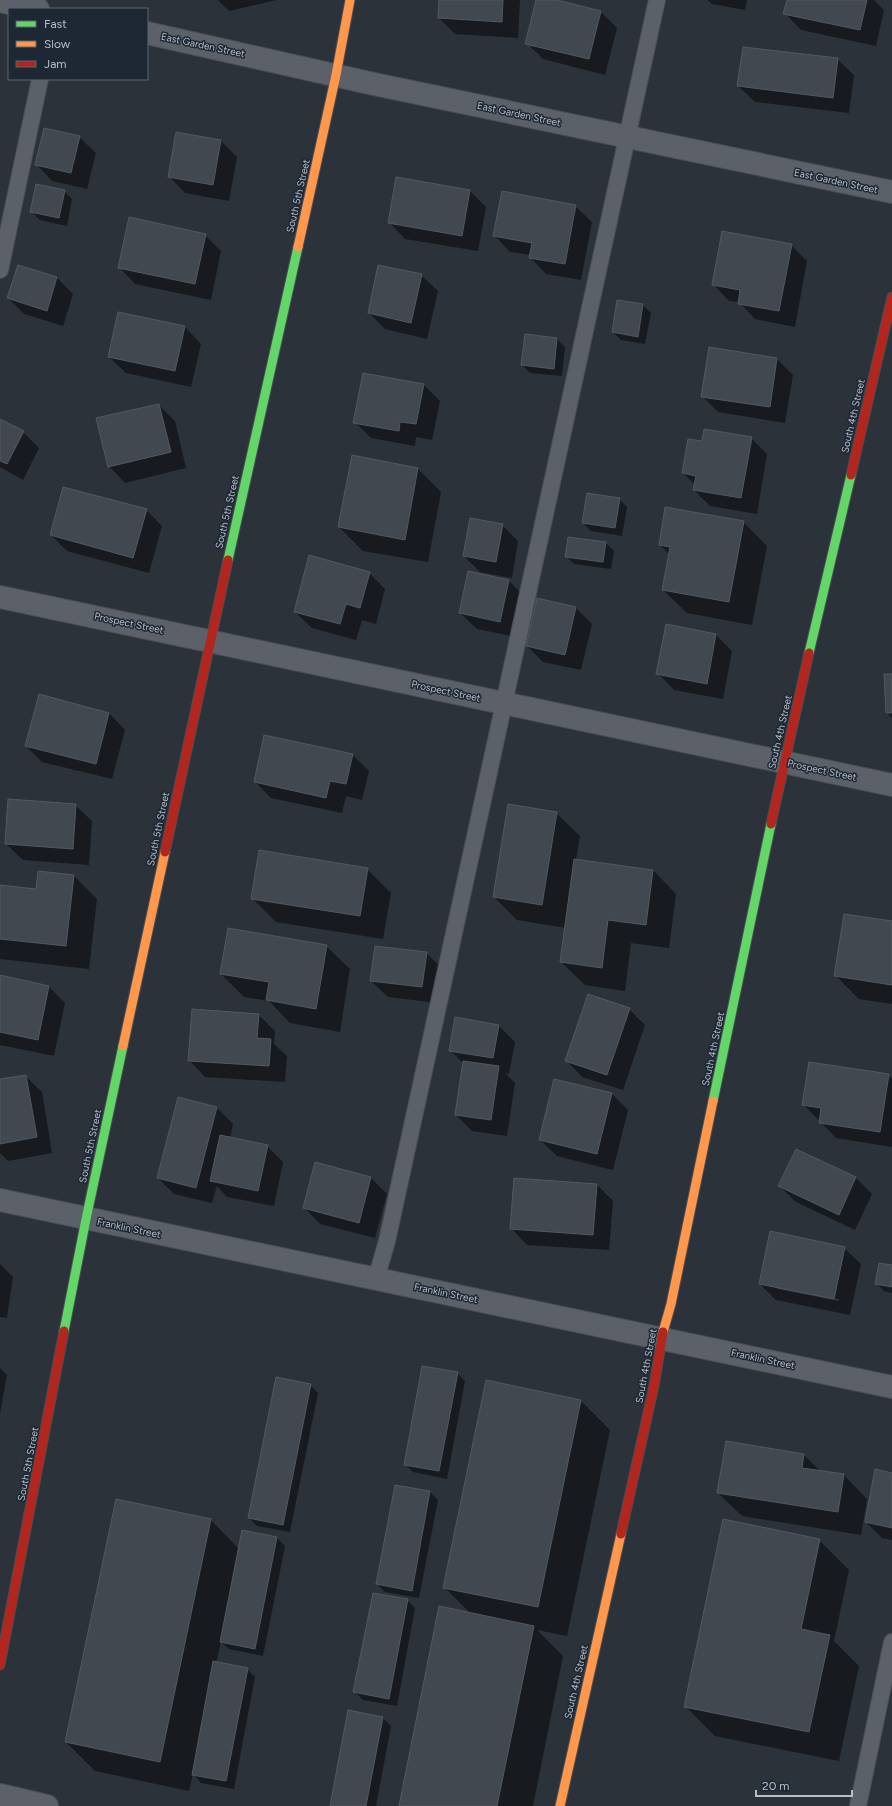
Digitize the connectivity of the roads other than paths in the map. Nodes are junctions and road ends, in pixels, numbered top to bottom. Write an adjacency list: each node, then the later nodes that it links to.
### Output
1 (350, 0): 6 (street, South 5th Street)
2 (657, 0): 8 (lane)
3 (0, 1): 4 (street)
4 (33, 8)
5 (148, 33): 6 (street, East Garden Street)
6 (336, 75): 8 (street, East Garden Street); 13 (street, South 5th Street)
7 (40, 80): 10 (lane)
8 (626, 137): 9 (street, East Garden Street); 14 (lane)
9 (892, 192)
10 (0, 270)
11 (892, 297): 15 (street, South 4th Street)
12 (0, 597): 13 (street, Prospect Street)
13 (210, 640): 14 (street, Prospect Street); 18 (street, South 5th Street)
14 (503, 703): 15 (street, Prospect Street); 19 (lane)
15 (784, 762): 16 (street, Prospect Street); 20 (street, South 4th Street)
16 (892, 785)
17 (0, 1200): 18 (street, Franklin Street)
18 (86, 1219): 19 (street, Franklin Street); 23 (street, South 5th Street)
19 (376, 1279): 20 (street, Franklin Street)
20 (661, 1338): 21 (street, Franklin Street); 26 (street, South 4th Street)
21 (892, 1387)
22 (892, 1642): 27 (lane)
23 (0, 1665)
24 (0, 1795): 25 (street)
25 (47, 1806)
26 (560, 1806)
27 (858, 1806)

